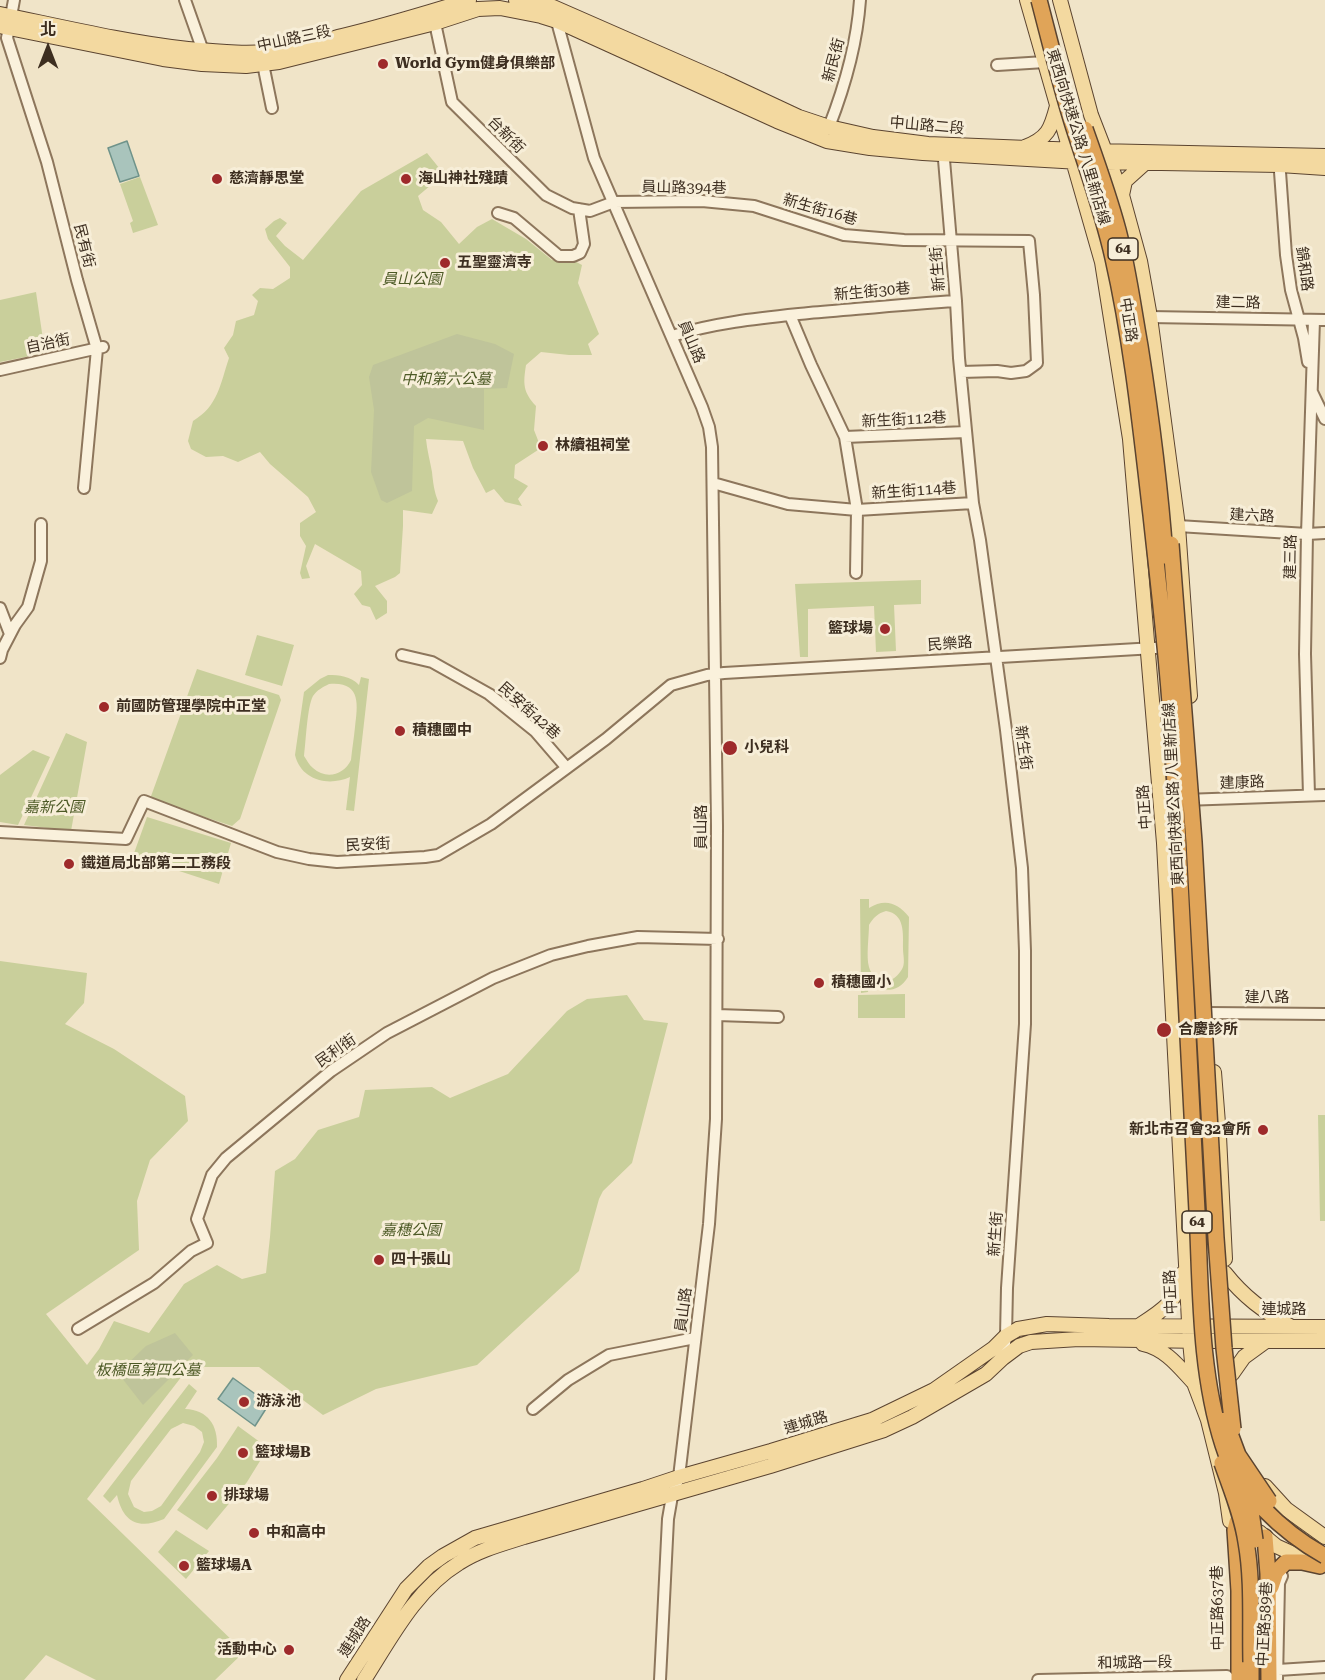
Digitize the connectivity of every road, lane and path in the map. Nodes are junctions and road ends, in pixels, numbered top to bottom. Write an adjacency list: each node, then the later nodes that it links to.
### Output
1 (14, 0): 11 (street, 民有街)
2 (185, 0): 13 (street)
3 (469, 0): 13 (main road, 中山路三段)
4 (516, 0): 10 (main road)
5 (860, 0): 21 (street, 新民街)
6 (1027, 0): 14 (main road, 中正路)
7 (1039, 0): 53 (highway, 東西向快速公路 八里新店線 / 64, bridge)
8 (1047, 0): 53 (highway, 東西向快速公路 八里新店線 / 64, bridge)
9 (1060, 0): 19 (main road, 中正路)
10 (554, 9): 12 (main road, 中山路三段); 21 (main road, 中山路二段); 23 (main road, 中山路二段); 32 (street, 員山路)
11 (5, 21): 13 (main road, 中山路三段); 43 (street, 民有街)
12 (435, 23): 15 (main road, 中山路三段); 34 (street, 台新街)
13 (203, 57): 15 (main road, 中山路三段)
14 (1045, 62): 16 (street); 17 (main road, 中正路)
15 (263, 64): 18 (street)
16 (998, 65)
17 (1058, 104): 20 (main road, 中正路); 22 (main road)
18 (272, 108)
19 (1091, 115): 25 (main road); 27 (main road, 中正路)
20 (1062, 120): 24 (main road, 中正路); 25 (main road)
21 (829, 127): 23 (main road, 中山路二段)
22 (1022, 149): 23 (main road, 中山路二段); 24 (main road, 中山路二段)
23 (943, 150): 24 (main road, 中山路二段); 36 (street, 新生街)
24 (1072, 156): 25 (main road, 中山路二段); 63 (main road, 中正路)
25 (1089, 156): 27 (main road, 中山路二段); 64 (main road)
26 (1325, 156): 28 (main road, 中山路二段)
27 (1107, 157): 28 (main road, 中山路二段); 29 (main road, 中山路二段); 31 (main road, 中正路)
28 (1279, 160): 29 (main road, 中山路二段); 30 (main road, 中山路二段); 40 (street, 錦和路)
29 (1145, 163): 31 (main road)
30 (1325, 168)
31 (1122, 195): 39 (main road, 中正路)
32 (614, 202): 33 (street, 員山路394巷); 34 (street); 42 (street, 員山路)
33 (753, 206): 36 (street, 新生街16巷)
34 (579, 209): 35 (street)
35 (498, 213)
36 (951, 240): 37 (street, 新生街); 45 (street, 新生街16巷)
37 (956, 301): 38 (street, 新生街30巷); 45 (street, 新生街)
38 (790, 315): 42 (street, 新生街30巷); 49 (street)
39 (1150, 317): 40 (street, 建二路); 56 (main road, 中正路)
40 (1299, 319): 41 (street, 建二路); 46 (street, 錦和路)
41 (1319, 320): 46 (street, 建三路)
42 (672, 336): 50 (street, 員山路)
43 (100, 348): 44 (street, 自治街); 51 (street, 民有街)
44 (0, 370)
45 (961, 372): 48 (street, 新生街)
46 (1312, 393): 47 (street, 錦和路); 58 (street, 建三路)
47 (1325, 419)
48 (966, 432): 49 (street, 新生街112巷); 52 (street, 新生街)
49 (845, 437): 54 (street, 新生街112巷)
50 (713, 483): 54 (street, 新生街114巷); 68 (street, 員山路)
51 (84, 488)
52 (974, 502): 54 (street, 新生街114巷); 66 (street, 新生街)
53 (1155, 502): 101 (highway, bridge); 101 (highway, bridge); 109 (highway, 東西向快速公路 八里新店線 / 64, bridge); 112 (highway, 東西向快速公路 八里新店線 / 64, bridge)
54 (857, 510): 59 (street, 新生街112巷)
55 (41, 524): 61 (street)
56 (1178, 526): 58 (street, 建六路); 62 (main road, 中正路)
57 (1325, 533): 58 (street, 建六路)
58 (1307, 534): 70 (street, 建三路)
59 (856, 573)
60 (0, 608): 61 (street)
61 (10, 634): 67 (street)
62 (1187, 646): 64 (street, 民樂路); 72 (main road, 中正路)
63 (1148, 647): 64 (street, 民樂路); 66 (street, 民樂路); 73 (main road, 中正路)
64 (1169, 647): 74 (main road)
65 (402, 655): 69 (street, 民安街42巷)
66 (995, 656): 68 (street, 民樂路); 89 (street, 新生街)
67 (0, 658)
68 (715, 673): 69 (street, 民安街); 76 (street, 員山路)
69 (566, 767): 75 (street, 民安街)
70 (1309, 795): 71 (street, 建康路); 72 (street, 建康路)
71 (1325, 795)
72 (1198, 799): 74 (street, 建康路); 77 (main road, 中正路)
73 (1161, 800): 74 (street, 建康路); 81 (main road, 中正路)
74 (1180, 800): 101 (highway, bridge)
75 (0, 832)
76 (718, 939): 79 (street, 員山路); 88 (street, 民利街)
77 (1208, 1013): 78 (street, 建八路); 82 (main road, 中正路)
78 (1325, 1014)
79 (717, 1015): 80 (street); 90 (street, 員山路)
80 (778, 1017)
81 (1186, 1259): 83 (main road); 84 (main road, 中正路)
82 (1225, 1273): 85 (main road, 中正路); 86 (main road)
83 (1140, 1326): 84 (main road, 連城路); 89 (main road, 連城路)
84 (1195, 1326): 85 (main road, 連城路); 92 (main road, 中正路)
85 (1223, 1326): 86 (main road, 連城路); 93 (main road, 中正路)
86 (1292, 1326): 87 (main road, 連城路)
87 (1325, 1327)
88 (78, 1329)
89 (1006, 1336): 96 (street, 新生街); 102 (main road, 連城路)
90 (696, 1338): 99 (street); 102 (street, 員山路)
91 (1129, 1341): 92 (main road, 連城路); 96 (main road, 連城路); 98 (main road)
92 (1196, 1341): 93 (main road, 連城路); 98 (main road, 中正路)
93 (1224, 1341): 94 (main road, 連城路); 97 (main road, 中正路); 100 (main road)
94 (1266, 1341): 95 (main road, 連城路); 97 (main road)
95 (1325, 1341)
96 (1003, 1358): 104 (main road, 連城路)
97 (1232, 1374): 100 (main road, 中正路)
98 (1194, 1383): 103 (main road, 中正路)
99 (533, 1409)
100 (1231, 1409): 101 (main road, 中正路)
101 (1236, 1461): 105 (main road); 109 (main road, 中正路); 122 (highway, bridge); 123 (highway, bridge)
102 (679, 1477): 104 (street, 員山路); 116 (main road, 連城路)
103 (1226, 1493): 105 (main road, 中正路); 107 (main road)
104 (672, 1496): 117 (main road, 連城路); 118 (street, 員山路)
105 (1251, 1511): 106 (main road); 108 (main road, 中正路); 111 (highway)
106 (1285, 1522): 109 (main road); 110 (main road)
107 (1230, 1528): 111 (highway); 120 (street, 中正路637巷)
108 (1264, 1537): 112 (main road, 中正路); 113 (highway)
109 (1323, 1539)
110 (1325, 1550)
111 (1236, 1553): 121 (highway)
112 (1321, 1562): 113 (highway); 115 (street, 中正路589巷)
113 (1269, 1599): 115 (highway)
114 (1325, 1667): 115 (street)
115 (1277, 1677)
116 (347, 1680)
117 (364, 1680)
118 (660, 1680)
119 (1038, 1680): 120 (street, 和城路一段)
120 (1232, 1680)
121 (1239, 1680)
122 (1251, 1680)
123 (1259, 1680)

